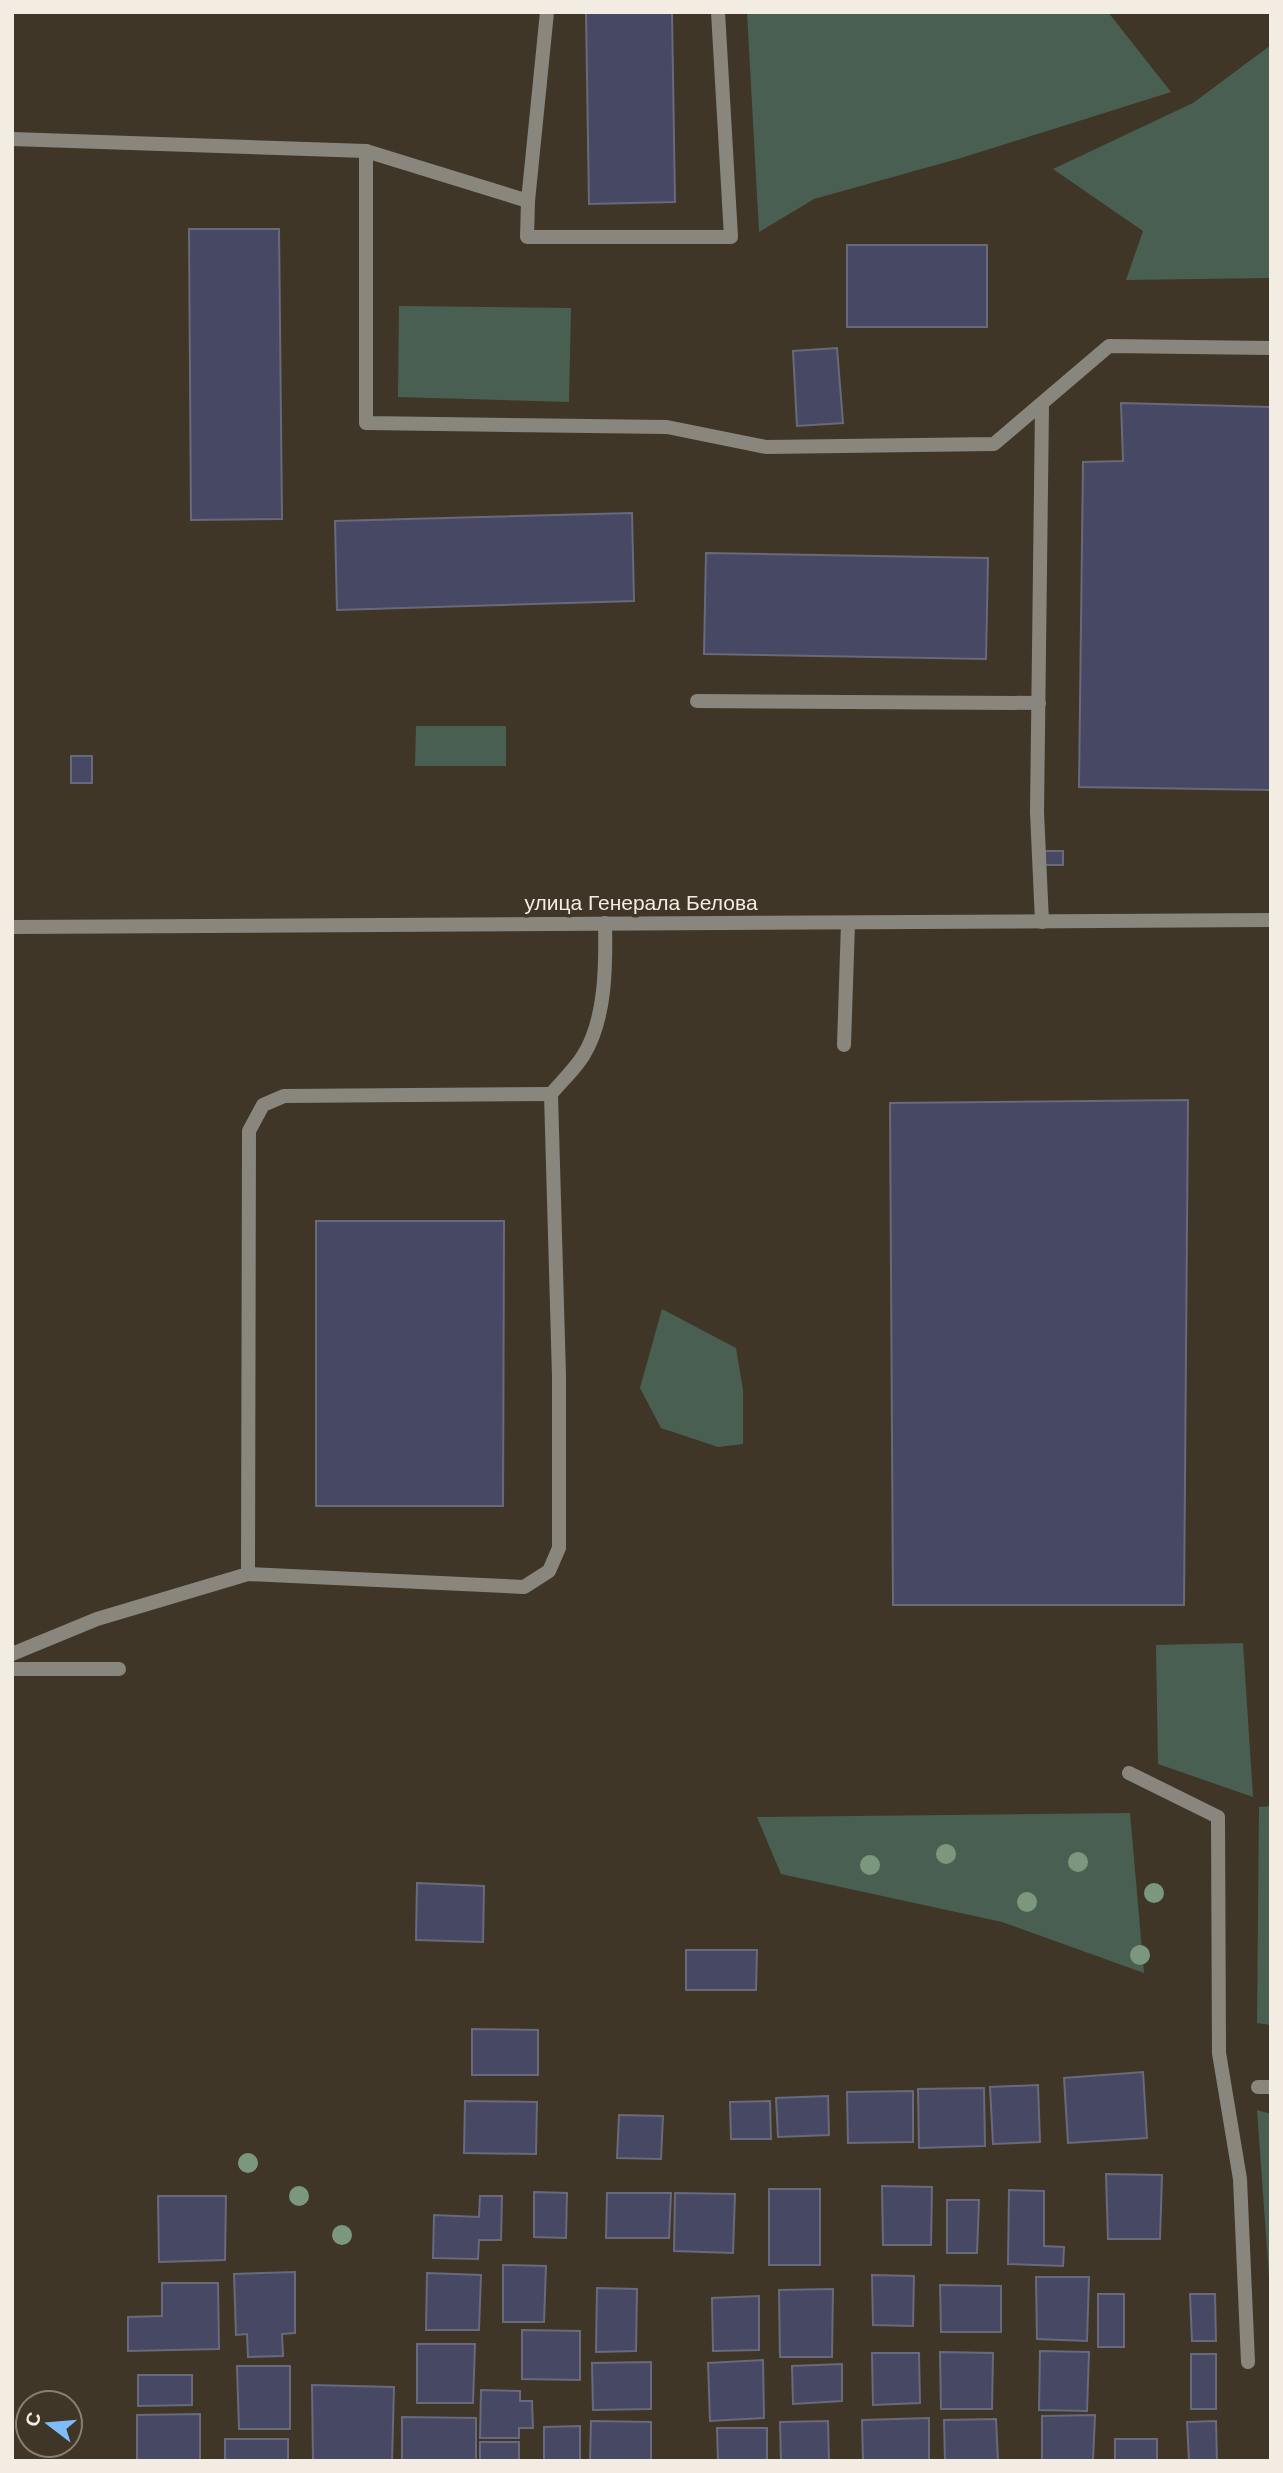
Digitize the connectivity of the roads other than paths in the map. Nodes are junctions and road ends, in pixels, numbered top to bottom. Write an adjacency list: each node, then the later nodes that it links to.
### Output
1 (547, 12): 5 (street)
2 (718, 12): 5 (street)
3 (12, 139): 4 (street)
4 (366, 151): 5 (street); 7 (street)
5 (528, 201)
6 (1271, 348): 7 (street)
7 (1042, 406): 9 (street)
8 (696, 701): 9 (street)
9 (1039, 703): 11 (street)
10 (1271, 920): 11 (street, улица Генерала Белова)
11 (1042, 922): 13 (street, улица Генерала Белова)
12 (606, 923): 13 (street, улица Генерала Белова); 14 (street, улица Генерала Белова); 16 (street)
13 (848, 923): 15 (street)
14 (12, 927)
15 (844, 1045)
16 (551, 1094): 17 (street); 17 (street)
17 (248, 1574): 18 (street)
18 (12, 1654)
19 (12, 1669): 20 (street)
20 (119, 1669)
21 (1129, 1773): 22 (street)
22 (1248, 2362)

